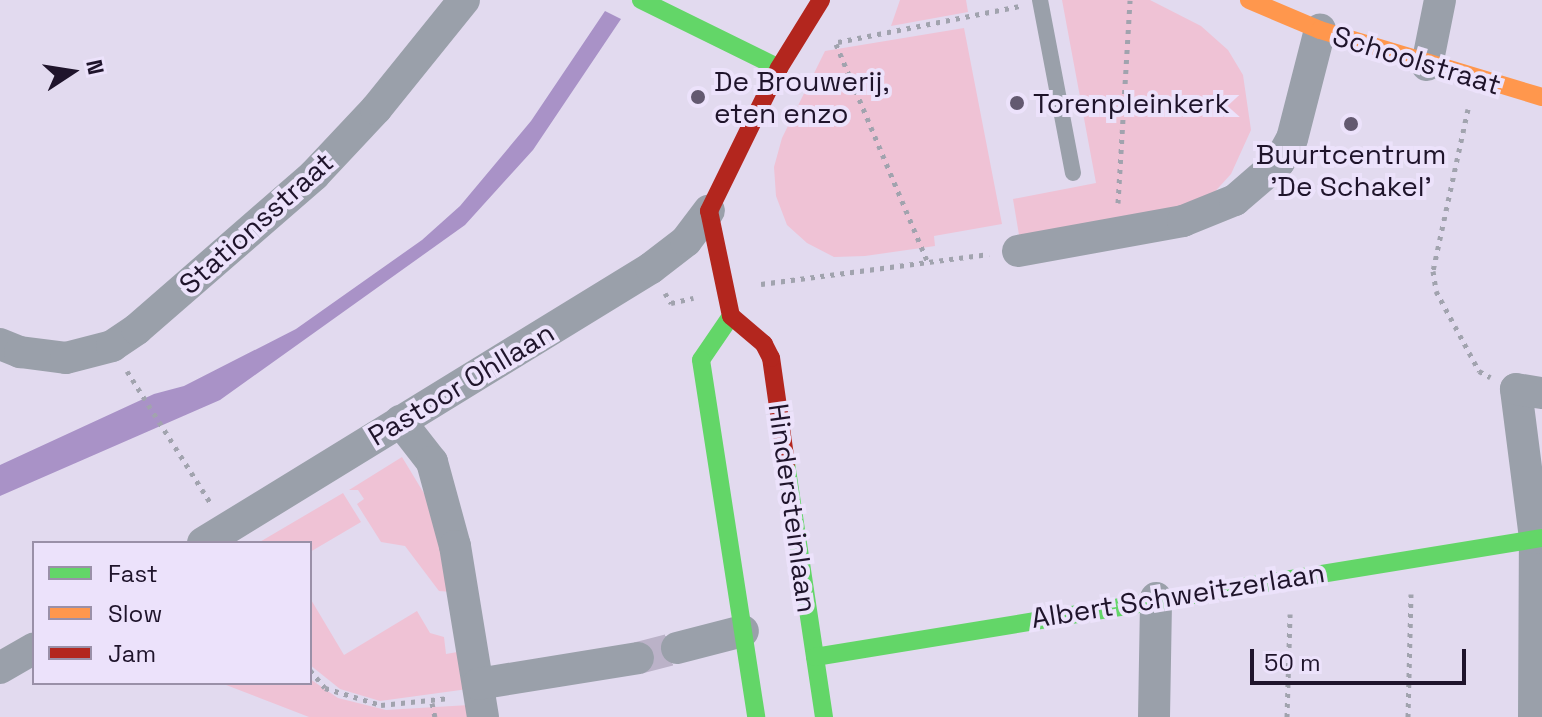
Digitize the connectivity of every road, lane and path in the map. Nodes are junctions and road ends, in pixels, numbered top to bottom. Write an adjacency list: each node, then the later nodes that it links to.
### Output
1 (464, 0): 23 (street, Stationsstraat)
2 (641, 0): 12 (street)
3 (821, 0): 8 (street)
4 (1130, 0): 17 (path)
5 (1249, 0): 9 (street, Schoolstraat)
6 (1440, 0): 11 (street)
7 (1040, 1): 10 (path); 15 (lane)
8 (807, 22): 10 (path); 12 (street)
9 (1320, 30): 11 (street, Schoolstraat); 17 (street)
10 (836, 43): 19 (path)
11 (1427, 65): 13 (street, Schoolstraat)
12 (779, 68): 16 (street)
13 (1475, 80): 14 (street, Schoolstraat); 24 (path)
14 (1542, 97)
15 (1073, 173)
16 (709, 211): 20 (street, Pastoor Ohllaan); 21 (street)
17 (1116, 233): 18 (street)
18 (1018, 251): 19 (path)
19 (927, 261): 21 (path)
20 (651, 268): 21 (path); 26 (street, Pastoor Ohllaan)
21 (725, 290): 22 (street)
22 (731, 316): 32 (street); 35 (street, Hindersteinlaan)
23 (0, 344)
24 (1529, 391): 28 (street)
25 (143, 396): 27 (path)
26 (400, 421): 27 (street, Pastoor Ohllaan); 39 (street)
27 (216, 535)
28 (1538, 538): 29 (street, Albert Schweitzerlaan); 48 (street)
29 (1412, 557): 30 (street, Albert Schweitzerlaan); 47 (path)
30 (1291, 577): 31 (street, Albert Schweitzerlaan); 46 (path)
31 (1156, 598): 35 (street, Albert Schweitzerlaan); 45 (street)
32 (743, 631): 33 (street); 43 (street)
33 (677, 648)
34 (32, 649): 37 (street)
35 (815, 657): 44 (street, Hindersteinlaan)
36 (638, 658): 39 (street)
37 (0, 668)
38 (312, 672): 40 (path)
39 (478, 684): 40 (path); 42 (street)
40 (432, 703): 41 (path)
41 (435, 717)
42 (483, 717)
43 (756, 717)
44 (824, 717)
45 (1154, 717)
46 (1287, 717)
47 (1408, 717)
48 (1534, 717)

